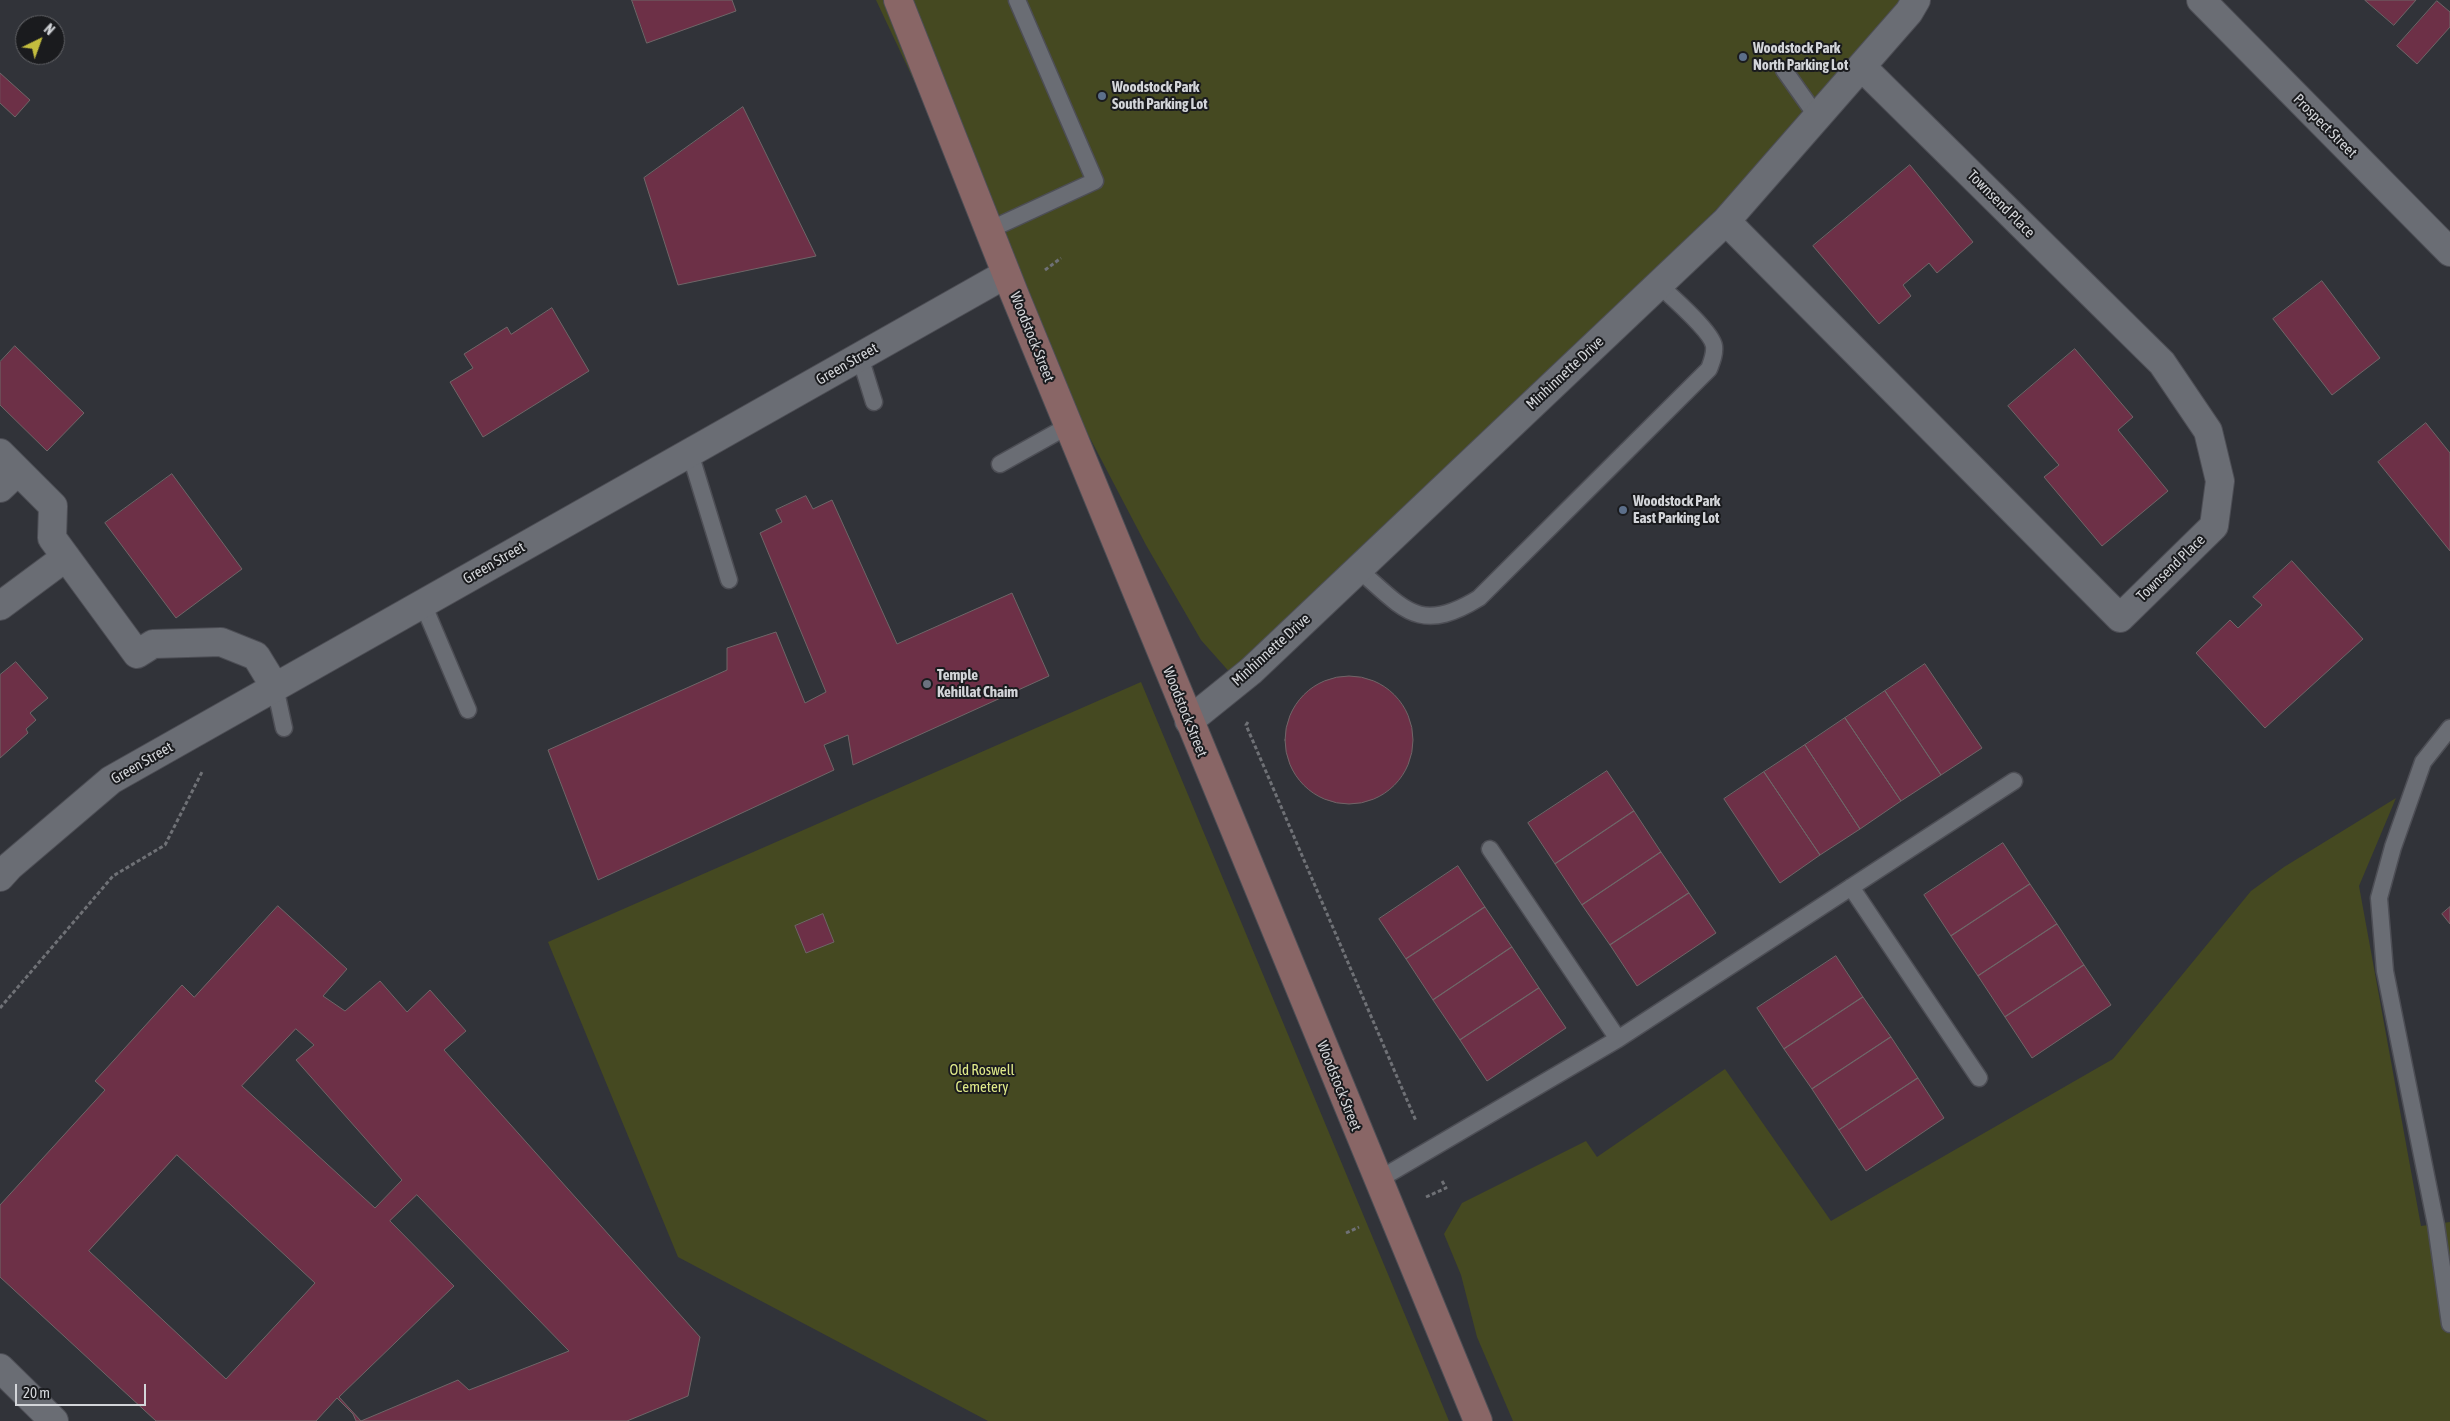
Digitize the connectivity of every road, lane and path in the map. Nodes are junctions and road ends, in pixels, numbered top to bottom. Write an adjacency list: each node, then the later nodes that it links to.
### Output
1 (898, 0): 9 (street, Woodstock Street)
2 (1017, 0): 9 (lane)
3 (2200, 0): 10 (street, Prospect Street)
4 (1910, 3): 5 (street, Minhinnette Drive)
5 (1862, 67): 7 (street, Minhinnette Drive); 8 (street, Townsend Place)
6 (1784, 70): 7 (lane)
7 (1818, 118): 8 (street, Minhinnette Drive)
8 (1726, 221): 12 (street, Minhinnette Drive)
9 (988, 230): 11 (street, Woodstock Street)
10 (2450, 252)
11 (1006, 274): 13 (street, Green Street); 15 (street, Woodstock Street)
12 (1659, 284): 20 (street, Minhinnette Drive); 20 (lane)
13 (860, 357): 14 (lane); 16 (street, Green Street)
14 (874, 402)
15 (1068, 426): 17 (lane); 27 (street, Woodstock Street)
16 (690, 453): 21 (lane); 22 (street, Green Street)
17 (1000, 464)
18 (6, 471): 19 (street)
19 (66, 557): 23 (street); 24 (street)
20 (1358, 569): 27 (street, Minhinnette Drive)
21 (729, 580)
22 (423, 604): 24 (street, Green Street); 25 (lane)
23 (0, 606)
24 (275, 687): 28 (lane); 32 (street, Green Street)
25 (468, 710)
26 (1251, 717): 36 (path)
27 (1189, 721): 37 (street, Woodstock Street)
28 (284, 728)
29 (2450, 728): 40 (lane)
30 (2014, 782): 33 (lane)
31 (1490, 849): 34 (lane)
32 (0, 877)
33 (1851, 888): 34 (lane); 35 (lane)
34 (1618, 1039): 36 (lane)
35 (1979, 1078)
36 (1428, 1151): 37 (lane); 38 (path)
37 (1378, 1180): 38 (street, Woodstock Street)
38 (1391, 1212): 39 (path); 43 (street, Woodstock Street)
39 (1346, 1233)
40 (2450, 1324)
41 (0, 1368): 42 (street)
42 (54, 1421)
43 (1478, 1421)

